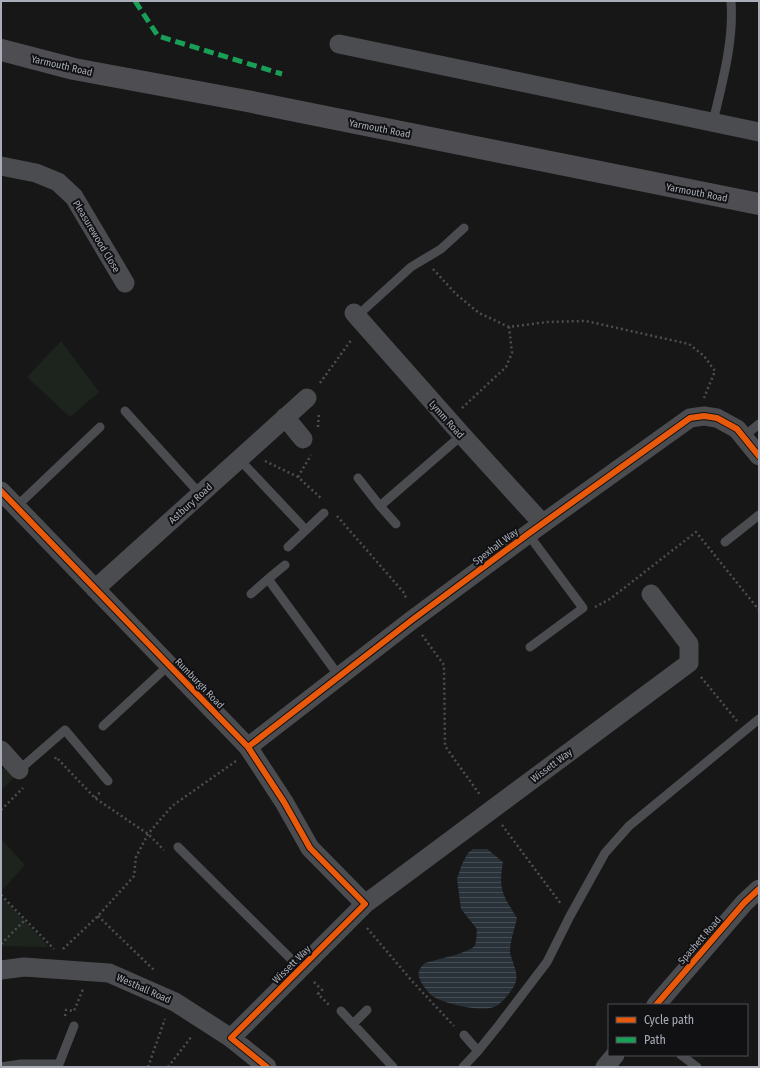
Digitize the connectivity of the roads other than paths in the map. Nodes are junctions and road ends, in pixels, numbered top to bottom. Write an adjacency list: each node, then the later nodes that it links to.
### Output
1 (731, 1): 4 (lane)
2 (339, 44): 4 (street)
3 (1, 50): 7 (highway, Yarmouth Road)
4 (713, 122): 5 (street)
5 (759, 132)
6 (1, 166): 9 (street, Pleasurewood Close)
7 (759, 204)
8 (464, 228): 10 (lane)
9 (125, 283)
10 (355, 314): 16 (street, Lymm Road)
11 (307, 398): 13 (street, Astbury Road)
12 (125, 411): 23 (lane)
13 (285, 417): 18 (street); 19 (street, Astbury Road)
14 (759, 424): 17 (lane)
15 (100, 427): 24 (lane)
16 (462, 435): 25 (lane); 29 (street, Lymm Road)
17 (744, 437): 20 (street); 29 (street, Spexhall Way)
18 (303, 439)
19 (243, 455): 23 (street, Astbury Road); 30 (lane)
20 (759, 456)
21 (358, 478): 25 (lane)
22 (1, 491): 24 (street, Rumburgh Road)
23 (200, 494): 35 (street, Astbury Road)
24 (17, 506): 35 (street, Rumburgh Road)
25 (380, 506): 28 (lane)
26 (328, 512): 30 (lane)
27 (759, 515): 31 (lane)
28 (396, 524)
29 (535, 529): 38 (lane); 40 (street, Spexhall Way)
30 (306, 530): 32 (lane)
31 (724, 542)
32 (288, 546)
33 (284, 565): 34 (lane)
34 (268, 579): 36 (lane); 40 (lane)
35 (95, 589): 39 (street, Rumburgh Road)
36 (251, 594)
37 (651, 594): 49 (street, Wissett Way)
38 (530, 647)
39 (169, 665): 42 (lane); 43 (street, Rumburgh Road)
40 (340, 676): 43 (street, Spexhall Way)
41 (759, 719): 59 (lane)
42 (102, 726)
43 (249, 749): 49 (street, Rumburgh Road)
44 (1, 750): 45 (street)
45 (24, 777): 46 (lane)
46 (108, 781)
47 (178, 847): 50 (lane)
48 (759, 889): 52 (street, Spashett Road)
49 (360, 909): 50 (street, Wissett Way)
50 (301, 969): 58 (street, Wissett Way)
51 (1, 970): 58 (street, Westhall Road)
52 (657, 1004)
53 (367, 1010): 55 (lane)
54 (341, 1011): 55 (lane)
55 (353, 1024): 64 (lane)
56 (74, 1026): 62 (lane)
57 (464, 1035): 59 (lane)
58 (232, 1038): 63 (street, Westhall Road)
59 (478, 1051): 65 (lane)
60 (614, 1056): 66 (street)
61 (682, 1056): 67 (lane)
62 (1, 1067)
63 (266, 1067)
64 (393, 1067)
65 (463, 1067)
66 (605, 1067)
67 (697, 1067)

